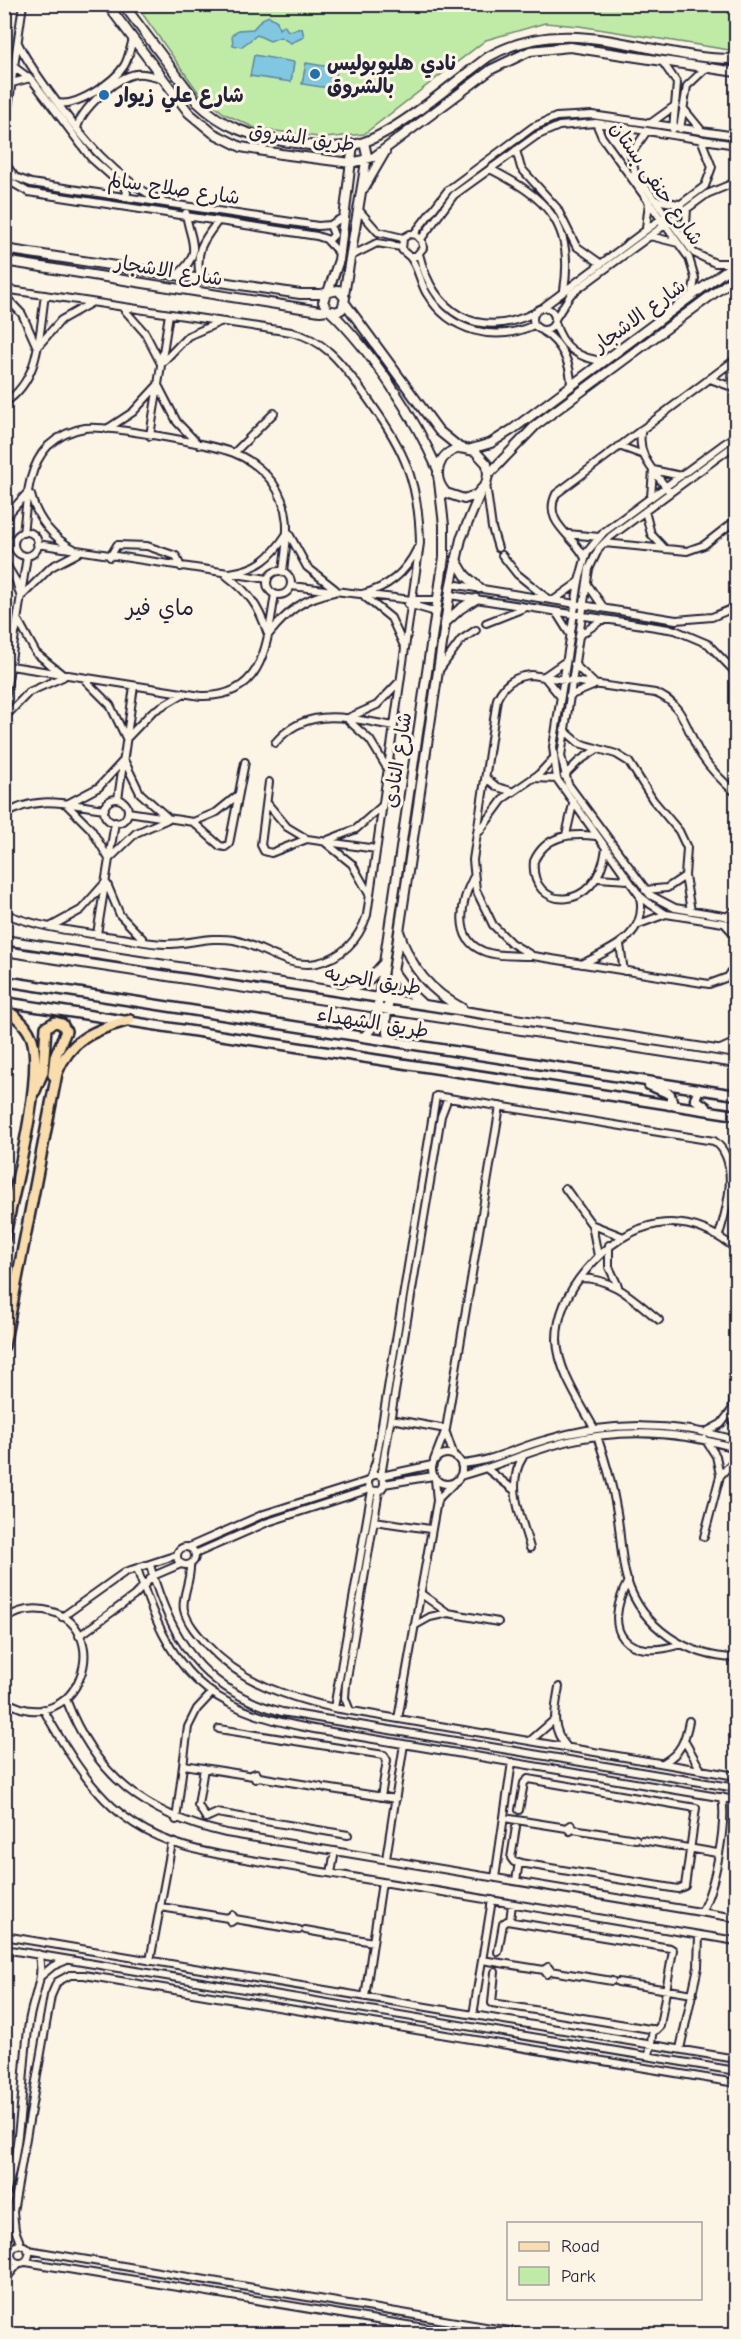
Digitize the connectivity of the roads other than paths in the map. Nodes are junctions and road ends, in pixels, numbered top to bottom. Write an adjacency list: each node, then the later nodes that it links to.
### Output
1 (15, 4): 12 (street)
2 (23, 4): 6 (street)
3 (106, 4): 5 (street, طريق الشروق)
4 (123, 4): 16 (street, طريق الشروق)
5 (133, 39): 14 (street, طريق الشروق); 18 (street)
6 (18, 43): 9 (street); 18 (street)
7 (736, 59): 32 (street, طريق الشروق)
8 (662, 61): 10 (street, طريق الشروق); 19 (street); 34 (street, طريق الشروق)
9 (14, 67): 13 (street); 15 (street)
10 (707, 68): 11 (street, طريق الشروق); 20 (street)
11 (736, 72)
12 (4, 78)
13 (30, 78): 15 (street); 43 (street)
14 (163, 79): 17 (street, طريق الشروق); 24 (street)
15 (12, 83): 28 (street)
16 (182, 83): 17 (street); 33 (street, طريق الشروق)
17 (172, 91): 39 (street, طريق الشروق)
18 (58, 103): 24 (street)
19 (676, 104): 22 (street); 23 (street)
20 (683, 108): 23 (street); 26 (street)
21 (596, 123): 25 (street); 36 (street); 45 (street, شارع حنفى بستان)
22 (651, 123): 23 (street); 59 (street)
23 (677, 127): 26 (street); 27 (street); 29 (street)
24 (77, 129): 46 (street)
25 (647, 131): 27 (street); 45 (street, شارع حنفى بستان)
26 (701, 131): 30 (street)
27 (672, 135): 29 (street)
28 (4, 136)
29 (680, 136): 31 (street)
30 (736, 136)
31 (701, 139): 35 (street); 47 (street)
32 (363, 142): 33 (street, طريق الشروق); 37 (street)
33 (353, 144): 39 (street)
34 (391, 144): 37 (street, طريق الشروق); 44 (street)
35 (736, 145)
36 (516, 150): 40 (street); 73 (street)
37 (366, 161): 39 (street, طريق الشروق); 44 (street)
38 (4, 162): 43 (street, شارع صلاح سالم)
39 (351, 163): 52 (street)
40 (490, 169): 62 (street); 81 (street)
41 (4, 178): 51 (street, شارع صلاح سالم)
42 (736, 182): 50 (street)
43 (125, 197): 46 (street, شارع صلاح سالم)
44 (360, 198): 49 (street)
45 (652, 201): 47 (street); 53 (street, شارع حنفى بستان); 57 (street)
46 (168, 204): 48 (street, شارع صلاح سالم)
47 (680, 204): 53 (street)
48 (188, 207): 51 (street); 56 (street, شارع صلاح سالم)
49 (358, 209): 58 (street); 70 (street)
50 (687, 209): 55 (street); 64 (street)
51 (186, 216): 54 (street, شارع صلاح سالم); 76 (street)
52 (345, 216): 56 (street); 68 (street)
53 (663, 216): 55 (street, شارع حنفى بستان); 57 (street)
54 (218, 221): 63 (street, شارع صلاح سالم); 78 (street)
55 (668, 223): 60 (street); 64 (street, شارع حنفى بستان)
56 (330, 225): 63 (street)
57 (646, 229): 73 (street)
58 (374, 230): 61 (street); 65 (street)
59 (414, 234): 61 (street); 62 (street)
60 (650, 236): 64 (street); 93 (street)
61 (403, 238): 66 (street)
62 (421, 238): 69 (street)
63 (328, 241): 68 (street)
64 (682, 242): 74 (street, شارع حنفى بستان); 85 (street, شارع حنفى بستان)
65 (373, 244): 66 (street); 70 (street)
66 (401, 247): 71 (street)
67 (4, 249): 75 (street, شارع الاشجار)
68 (340, 254): 82 (street)
69 (419, 254): 71 (street); 91 (street)
70 (351, 256): 86 (street)
71 (409, 256): 95 (street)
72 (4, 261): 79 (street, شارع الاشجار)
73 (600, 263): 81 (street)
74 (736, 263): 85 (street, شارع الاشجار)
75 (136, 269): 76 (street, شارع الاشجار); 79 (street)
76 (177, 275): 78 (street, شارع الاشجار)
77 (736, 277): 120 (street, شارع الاشجار)
78 (200, 279): 82 (street, شارع الاشجار)
79 (135, 281): 90 (street, شارع الاشجار)
80 (4, 289): 84 (street)
81 (564, 290): 89 (street)
82 (327, 293): 86 (street); 90 (street)
83 (4, 295): 97 (street)
84 (45, 295): 87 (street); 97 (street)
85 (692, 296): 99 (street, شارع الاشجار)
86 (345, 299): 90 (street); 114 (street)
87 (94, 302): 88 (street); 97 (street)
88 (121, 307): 92 (street); 100 (street)
89 (542, 308): 91 (street); 93 (street)
90 (329, 310): 118 (street)
91 (534, 313): 95 (street)
92 (169, 314): 94 (street); 100 (street)
93 (555, 320): 96 (street); 99 (street)
94 (222, 322): 100 (street); 136 (street)
95 (534, 325): 96 (street)
96 (543, 330): 103 (street)
97 (37, 348): 105 (street)
98 (734, 360): 101 (street); 104 (street)
99 (604, 361): 103 (street, شارع الاشجار)
100 (161, 365): 102 (street)
101 (710, 379): 104 (street); 108 (street)
102 (158, 384): 107 (street); 110 (street); 112 (street)
103 (571, 386): 115 (street, شارع الاشجار)
104 (734, 390)
105 (4, 403)
106 (274, 413): 116 (street)
107 (107, 429): 110 (street); 124 (street)
108 (642, 429): 113 (street); 117 (street)
109 (736, 435): 121 (street)
110 (150, 436): 112 (street)
111 (736, 444): 125 (street)
112 (199, 445): 116 (street)
113 (619, 446): 117 (street); 132 (street)
114 (460, 448): 115 (street); 118 (street)
115 (470, 449): 120 (street)
116 (234, 453): 130 (street)
117 (642, 454): 119 (street)
118 (438, 470): 122 (street)
119 (653, 470): 121 (street); 125 (street); 126 (street)
120 (488, 475): 123 (street)
121 (681, 476): 125 (street)
122 (439, 482): 123 (street); 160 (street, شارع النادى)
123 (484, 488): 144 (street, شارع النادى); 161 (street)
124 (29, 489): 128 (street); 131 (street); 140 (street)
125 (667, 490): 126 (street); 127 (street)
126 (650, 498): 133 (street)
127 (645, 511): 137 (street); 139 (street)
128 (4, 519)
129 (736, 520): 139 (street)
130 (288, 532): 147 (street); 148 (street); 154 (street)
131 (23, 533): 135 (street); 138 (street)
132 (567, 534): 133 (street); 143 (street)
133 (598, 537): 143 (street)
134 (4, 541): 135 (street)
135 (14, 543): 141 (street)
136 (420, 543): 156 (street); 162 (street)
137 (604, 543): 139 (street); 150 (street)
138 (37, 546): 140 (street); 141 (street)
139 (668, 550)
140 (82, 552): 142 (street); 158 (street)
141 (27, 556): 158 (street)
142 (110, 556): 146 (street); 146 (street)
143 (585, 558): 150 (street)
144 (455, 559): 152 (street, شارع النادى); 153 (street)
145 (4, 561): 158 (street)
146 (181, 567): 148 (street)
147 (283, 571): 149 (street); 151 (street)
148 (224, 574): 149 (street); 178 (street)
149 (268, 581): 155 (street)
150 (583, 582): 161 (street); 163 (street); 166 (street)
151 (291, 584): 154 (street); 155 (street)
152 (452, 584): 153 (street); 157 (street, شارع النادى)
153 (479, 588): 161 (street)
154 (338, 591): 156 (street); 178 (street)
155 (275, 594): 178 (street)
156 (359, 594): 162 (street); 183 (street)
157 (450, 595): 159 (street); 174 (street, شارع النادى)
158 (21, 599): 173 (street)
159 (476, 599): 164 (street); 174 (street)
160 (438, 600): 162 (street); 169 (street, شارع النادى)
161 (551, 600): 163 (street)
162 (412, 602): 169 (street); 183 (street)
163 (579, 604): 166 (street); 171 (street)
164 (528, 607): 167 (street); 175 (street)
165 (736, 608): 168 (street)
166 (605, 609): 168 (street)
167 (555, 611): 171 (street); 180 (street)
168 (729, 611): 170 (street)
169 (436, 612): 205 (street, شارع النادى)
170 (736, 614)
171 (578, 615): 172 (street); 180 (street); 182 (street)
172 (603, 619): 182 (street); 185 (street)
173 (18, 620): 176 (street); 192 (street)
174 (446, 622): 190 (street, شارع النادى)
175 (486, 623)
176 (16, 630): 179 (street); 189 (street)
177 (476, 630): 190 (street)
178 (268, 634): 200 (street)
179 (4, 635)
180 (571, 636): 186 (street)
181 (736, 636): 184 (street)
182 (578, 637): 187 (street)
183 (405, 649): 196 (street)
184 (736, 654): 185 (street); 188 (street)
185 (722, 655): 191 (street)
186 (567, 660): 193 (street); 195 (street)
187 (574, 664): 197 (street); 198 (street)
188 (736, 664)
189 (10, 668): 192 (street); 203 (street)
190 (439, 669): 207 (street, شارع النادى)
191 (736, 673)
192 (66, 676): 194 (street); 204 (street)
193 (543, 677): 195 (street); 202 (street); 219 (street)
194 (83, 679): 199 (street); 212 (street)
195 (564, 680): 197 (street); 202 (street)
196 (400, 681): 206 (street); 208 (street)
197 (572, 681): 198 (street); 201 (street)
198 (597, 685): 201 (street); 224 (street)
199 (134, 686): 200 (street); 212 (street)
200 (185, 694): 212 (street)
201 (569, 696): 209 (street)
202 (561, 698): 216 (street)
203 (5, 704)
204 (4, 717)
205 (420, 718): 207 (street); 210 (street, شارع النادى)
206 (346, 719): 208 (street); 213 (street); 218 (street)
207 (430, 719): 211 (street, شارع النادى)
208 (394, 726): 218 (street)
209 (564, 730): 214 (street); 221 (street)
210 (417, 733): 211 (street); 270 (street, شارع النادى)
211 (428, 734): 262 (street, شارع النادى)
212 (126, 740): 215 (street)
213 (275, 743)
214 (597, 750): 221 (street); 245 (street)
215 (124, 759): 226 (street); 228 (street); 234 (street)
216 (553, 759): 220 (street); 221 (street)
217 (245, 762): 225 (street)
218 (388, 770): 230 (street)
219 (486, 778): 223 (street); 237 (street)
220 (533, 778): 221 (street); 223 (street)
221 (561, 778): 229 (street); 250 (street)
222 (269, 782): 227 (street)
223 (511, 791): 237 (street)
224 (736, 793)
225 (238, 795): 236 (street); 236 (street)
226 (118, 799): 231 (street); 232 (street)
227 (267, 803): 240 (street); 240 (street)
228 (66, 804): 231 (street); 233 (street); 244 (street)
229 (573, 804): 238 (street); 239 (street)
230 (382, 806): 241 (street); 242 (street)
231 (105, 809): 235 (street)
232 (128, 812): 234 (street); 235 (street)
233 (4, 816)
234 (170, 819): 236 (street); 244 (street)
235 (115, 822): 244 (street)
236 (193, 822)
237 (477, 835): 246 (street)
238 (566, 836): 239 (street); 247 (street)
239 (596, 836): 243 (street)
240 (307, 839): 241 (street)
241 (323, 841): 242 (street); 251 (street)
242 (376, 849): 251 (street)
243 (606, 849): 247 (street); 248 (street)
244 (109, 859): 249 (street)
245 (685, 876): 250 (street); 254 (street)
246 (474, 878): 269 (street); 269 (street)
247 (598, 878): 248 (street)
248 (628, 880): 252 (street)
249 (106, 881): 261 (street); 263 (street); 266 (street)
250 (645, 890): 254 (street)
251 (369, 896): 266 (street)
252 (640, 896): 256 (street); 259 (street)
253 (736, 909): 258 (street)
254 (691, 911): 258 (street)
255 (4, 913): 261 (street)
256 (666, 914): 258 (street); 259 (street)
257 (736, 918): 258 (street)
258 (726, 920): 260 (street); 264 (street)
259 (639, 924): 267 (street)
260 (736, 925)
261 (50, 928): 263 (street)
262 (399, 932): 273 (street, شارع النادى); 284 (street)
263 (98, 934): 266 (street)
264 (736, 936)
265 (4, 940): 276 (street, طريق الحريه)
266 (146, 941)
267 (620, 945): 271 (street); 274 (street)
268 (4, 951): 281 (street, طريق الحريه)
269 (533, 956): 271 (street)
270 (383, 963): 276 (street); 277 (street, شارع النادى)
271 (582, 964): 274 (street)
272 (736, 964): 274 (street)
273 (393, 970): 278 (street, شارع النادى); 280 (street)
274 (624, 971)
275 (4, 981): 286 (main road, طريق الشهداء)
276 (344, 992): 277 (street, طريق الحريه)
277 (378, 998): 278 (street, طريق الحريه); 281 (street, شارع النادى)
278 (389, 999): 280 (street, طريق الحريه); 283 (street, شارع النادى)
279 (4, 1002): 285 (main road, طريق الشهداء)
280 (423, 1004): 284 (street, طريق الحريه)
281 (377, 1008): 283 (street, طريق الحريه); 286 (street, شارع النادى)
282 (4, 1009): 295 (main road)
283 (387, 1009): 287 (street, شارع النادى); 291 (street, طريق الحريه)
284 (471, 1012): 289 (street, طريق الحريه)
285 (130, 1020): 293 (main road); 298 (main road, طريق الشهداء)
286 (364, 1037): 287 (main road, طريق الشهداء)
287 (395, 1042): 292 (main road, طريق الشهداء)
288 (736, 1042): 289 (street)
289 (717, 1050): 290 (street, طريق الحريه)
290 (736, 1053)
291 (736, 1063)
292 (641, 1080): 294 (main road, طريق الشهداء); 298 (main road)
293 (54, 1083): 295 (main road); 313 (main road)
294 (699, 1089): 296 (main road, طريق الشهداء); 300 (main road)
295 (32, 1095): 306 (main road)
296 (736, 1095)
297 (448, 1098): 299 (street); 316 (street); 332 (street)
298 (669, 1105): 300 (main road, طريق الشهداء)
299 (500, 1106): 304 (street); 318 (street)
300 (719, 1112): 301 (main road, طريق الشهداء)
301 (736, 1115)
302 (565, 1188): 303 (street)
303 (592, 1225): 305 (street); 309 (street)
304 (719, 1235): 305 (street); 308 (street)
305 (621, 1236): 307 (street)
306 (4, 1240)
307 (609, 1245): 309 (street); 311 (street)
308 (736, 1249)
309 (598, 1256): 310 (street)
310 (580, 1278): 311 (street); 317 (street)
311 (618, 1287): 312 (street)
312 (659, 1320)
313 (4, 1346)
314 (736, 1377): 315 (street)
315 (732, 1411): 319 (street); 321 (street)
316 (391, 1419): 318 (street); 330 (street)
317 (594, 1428): 321 (street); 328 (street)
318 (446, 1429): 324 (street); 327 (street)
319 (736, 1432)
320 (597, 1436): 321 (street); 325 (street); 351 (street)
321 (705, 1436): 322 (street); 323 (street); 331 (street)
322 (736, 1440)
323 (736, 1448)
324 (453, 1456): 327 (street); 328 (street)
325 (524, 1456): 329 (street); 337 (street)
326 (736, 1458): 331 (street)
327 (433, 1463): 330 (street); 333 (street)
328 (461, 1464): 334 (street)
329 (487, 1469): 334 (street); 337 (street)
330 (381, 1476): 332 (street); 335 (street)
331 (720, 1476): 341 (street)
332 (369, 1478): 336 (street); 342 (street)
333 (434, 1478): 334 (street); 335 (street); 338 (street)
334 (458, 1479): 338 (street)
335 (384, 1484): 336 (street)
336 (374, 1490): 339 (street); 344 (street); 368 (street)
337 (514, 1490): 343 (street)
338 (437, 1501): 340 (street)
339 (374, 1521): 340 (street); 370 (street)
340 (430, 1529): 353 (street)
341 (704, 1537)
342 (189, 1547): 344 (street); 345 (street)
343 (530, 1548)
344 (195, 1554): 348 (street)
345 (177, 1555): 346 (street); 347 (street)
346 (182, 1564): 348 (street); 350 (street)
347 (150, 1565): 349 (street); 350 (street)
348 (190, 1565): 368 (street)
349 (137, 1568): 352 (street); 358 (street)
350 (153, 1576): 352 (street); 371 (street)
351 (628, 1581): 362 (street); 362 (street)
352 (143, 1587): 354 (street); 355 (street)
353 (420, 1593): 356 (street); 360 (street)
354 (132, 1598): 355 (street); 361 (street)
355 (148, 1603): 365 (street)
356 (448, 1613): 359 (street); 360 (street)
357 (6, 1616): 358 (street)
358 (62, 1617): 361 (street)
359 (498, 1622)
360 (414, 1626): 372 (street)
361 (79, 1636): 366 (street)
362 (681, 1644): 363 (street)
363 (736, 1658)
364 (559, 1687): 373 (street)
365 (212, 1693): 376 (street); 383 (street)
366 (66, 1699): 369 (street); 396 (street)
367 (4, 1700): 369 (street)
368 (333, 1708): 370 (street)
369 (43, 1709): 399 (street)
370 (350, 1711): 372 (street)
371 (315, 1718): 376 (street); 387 (street)
372 (398, 1719): 377 (street)
373 (554, 1720): 377 (street); 380 (street)
374 (689, 1721): 378 (street)
375 (219, 1729): 389 (street)
376 (314, 1729): 379 (street)
377 (530, 1741): 380 (street)
378 (685, 1742): 382 (street); 385 (street)
379 (404, 1744): 381 (street); 391 (street)
380 (567, 1747): 382 (street)
381 (513, 1762): 388 (street); 395 (street)
382 (663, 1763): 385 (street)
383 (184, 1765): 384 (street); 396 (street)
384 (204, 1768): 389 (street); 398 (street)
385 (701, 1770): 386 (street)
386 (736, 1776)
387 (736, 1788)
388 (693, 1792): 390 (street); 393 (street)
389 (381, 1797): 391 (street)
390 (722, 1797): 392 (street); 402 (street)
391 (396, 1799): 403 (street)
392 (736, 1800)
393 (691, 1806): 394 (street); 400 (street)
394 (519, 1810)
395 (504, 1818): 400 (street); 406 (street)
396 (176, 1820): 401 (street)
397 (516, 1827): 404 (street)
398 (348, 1835)
399 (172, 1843): 405 (street); 411 (street)
400 (690, 1848): 402 (street); 404 (street)
401 (335, 1851): 403 (street); 405 (street)
402 (717, 1853): 412 (street)
403 (386, 1859): 406 (street)
404 (519, 1862): 407 (street)
405 (331, 1874): 408 (street)
406 (495, 1878): 407 (street)
407 (516, 1881): 412 (street)
408 (382, 1882): 409 (street); 418 (street)
409 (492, 1900): 410 (street); 423 (street)
410 (512, 1904): 414 (street); 415 (street)
411 (160, 1907): 418 (street); 424 (street)
412 (701, 1912): 413 (street)
413 (736, 1918)
414 (510, 1921): 420 (street); 429 (street)
415 (699, 1935): 417 (street); 430 (street)
416 (4, 1936): 424 (street)
417 (736, 1941)
418 (373, 1942): 431 (street)
419 (4, 1949): 421 (street)
420 (498, 1952)
421 (38, 1954): 422 (street); 428 (street)
422 (68, 1960): 427 (street); 428 (street)
423 (482, 1960): 429 (street); 433 (street)
424 (150, 1961): 425 (street)
425 (159, 1963): 427 (street); 431 (street)
426 (495, 1972): 435 (street)
427 (157, 1975): 434 (street)
428 (40, 1976): 442 (street)
429 (666, 1990): 430 (street); 435 (street)
430 (693, 1994): 437 (street)
431 (365, 1997): 432 (street)
432 (414, 2005): 433 (street); 434 (street)
433 (473, 2015): 436 (street)
434 (412, 2017): 438 (street)
435 (653, 2030): 436 (street)
436 (651, 2045): 437 (street); 438 (street)
437 (680, 2049): 439 (street)
438 (649, 2056): 440 (street)
439 (736, 2059)
440 (736, 2071)
441 (736, 2083): 444 (street)
442 (4, 2200)
443 (4, 2246): 444 (street)
444 (17, 2246): 445 (street); 447 (street)
445 (28, 2250): 448 (street); 451 (street)
446 (4, 2255): 447 (street)
447 (11, 2259): 449 (street)
448 (26, 2262): 449 (street); 452 (street)
449 (18, 2264): 450 (street)
450 (4, 2281)
451 (350, 2305): 452 (street); 454 (street)
452 (348, 2316): 453 (street)
453 (458, 2334)
454 (527, 2334)

